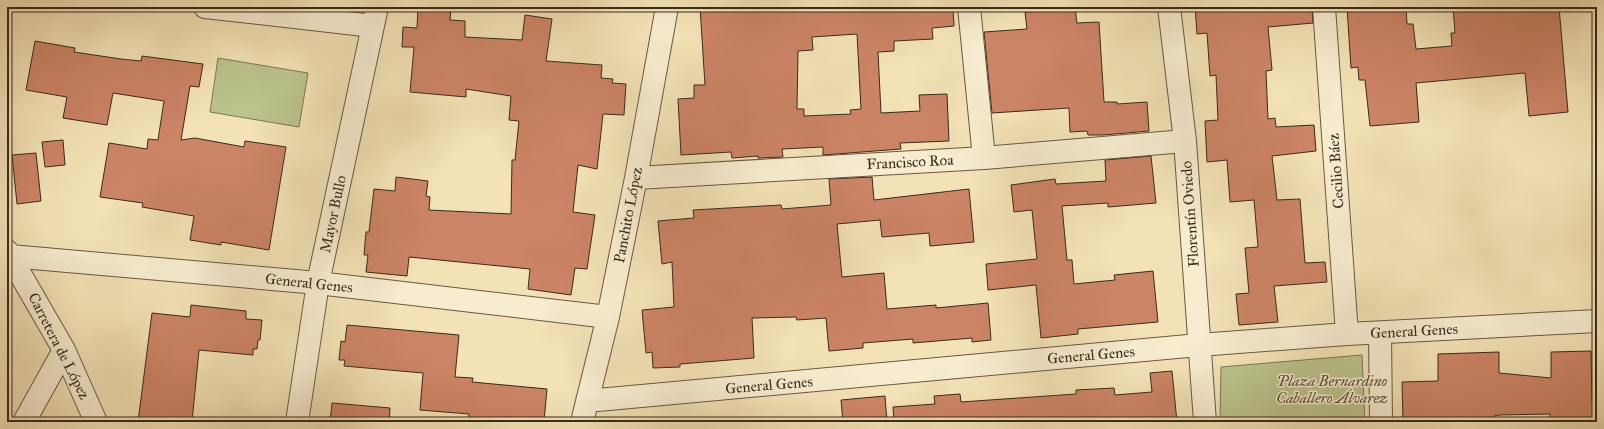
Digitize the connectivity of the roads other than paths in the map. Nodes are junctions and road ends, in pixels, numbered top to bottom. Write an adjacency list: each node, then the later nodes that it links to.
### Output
1 (204, 7): 6 (street)
2 (667, 7): 9 (street, Panchito López)
3 (969, 7): 8 (street)
4 (1169, 7): 7 (street, Florentín Oviedo)
5 (1324, 7): 15 (street, Cecilio Báez)
6 (375, 17): 11 (street, Mayor Bullo)
7 (1185, 141): 8 (street, Francisco Roa); 16 (street, Florentín Oviedo)
8 (984, 158): 9 (street, Francisco Roa)
9 (636, 178): 12 (street, Panchito López)
10 (9, 253): 11 (street, General Genes); 17 (street, Carretera de López)
11 (318, 283): 12 (street, General Genes); 21 (street, Mayor Bullo)
12 (608, 316): 18 (street, Panchito López)
13 (1597, 321): 14 (street, General Genes)
14 (1380, 333): 15 (street, General Genes); 23 (street)
15 (1347, 334): 16 (street, General Genes)
16 (1199, 345): 18 (street, General Genes); 22 (street, Florentín Oviedo)
17 (64, 350): 19 (street); 20 (street, Carretera de López)
18 (584, 412)
19 (24, 422)
20 (96, 422)
21 (297, 422)
22 (1205, 422)
23 (1382, 422)

